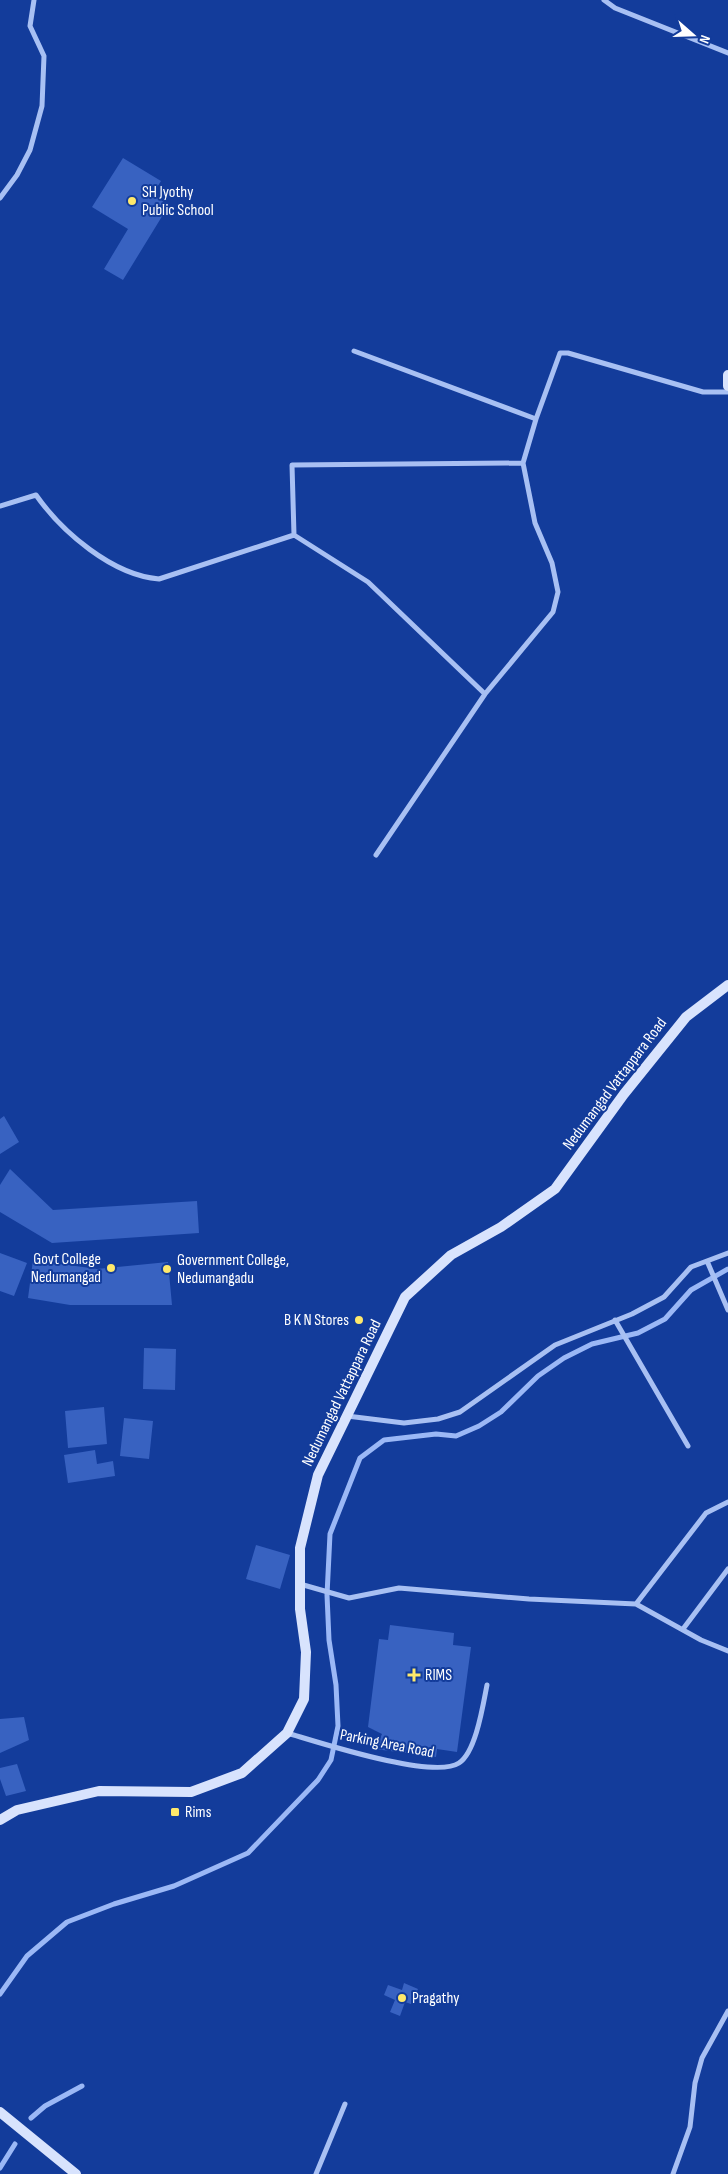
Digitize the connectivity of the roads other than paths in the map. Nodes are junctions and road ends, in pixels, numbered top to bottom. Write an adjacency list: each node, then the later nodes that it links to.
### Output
1 (34, 0): 4 (street)
2 (604, 0): 3 (street)
3 (728, 53)
4 (0, 198)
5 (354, 351): 9 (street)
6 (728, 375): 7 (main road)
7 (728, 386)
8 (728, 392): 9 (street)
9 (536, 419): 10 (street)
10 (523, 462): 12 (street); 13 (street)
11 (0, 506): 12 (street)
12 (294, 535): 13 (street)
13 (485, 694): 14 (street)
14 (376, 855)
15 (728, 985): 20 (main road, Nedumangad Vattappara Road)
16 (728, 1253): 17 (street)
17 (707, 1261): 18 (street); 19 (street)
18 (728, 1310)
19 (615, 1320): 20 (street); 21 (street)
20 (346, 1416): 24 (main road, Nedumangad Vattappara Road)
21 (688, 1446)
22 (728, 1502): 25 (street)
23 (728, 1570): 26 (street)
24 (300, 1584): 25 (street); 29 (main road, Nedumangad Vattappara Road)
25 (636, 1604): 26 (street)
26 (683, 1629): 27 (street)
27 (728, 1652)
28 (487, 1685): 29 (street, Parking Area Road)
29 (287, 1733): 30 (main road, Nedumangad Vattappara Road)
30 (0, 1820)
31 (728, 2011): 36 (street)
32 (345, 2104): 35 (street)
33 (0, 2112): 34 (main road)
34 (76, 2174)
35 (316, 2174)
36 (673, 2174)

